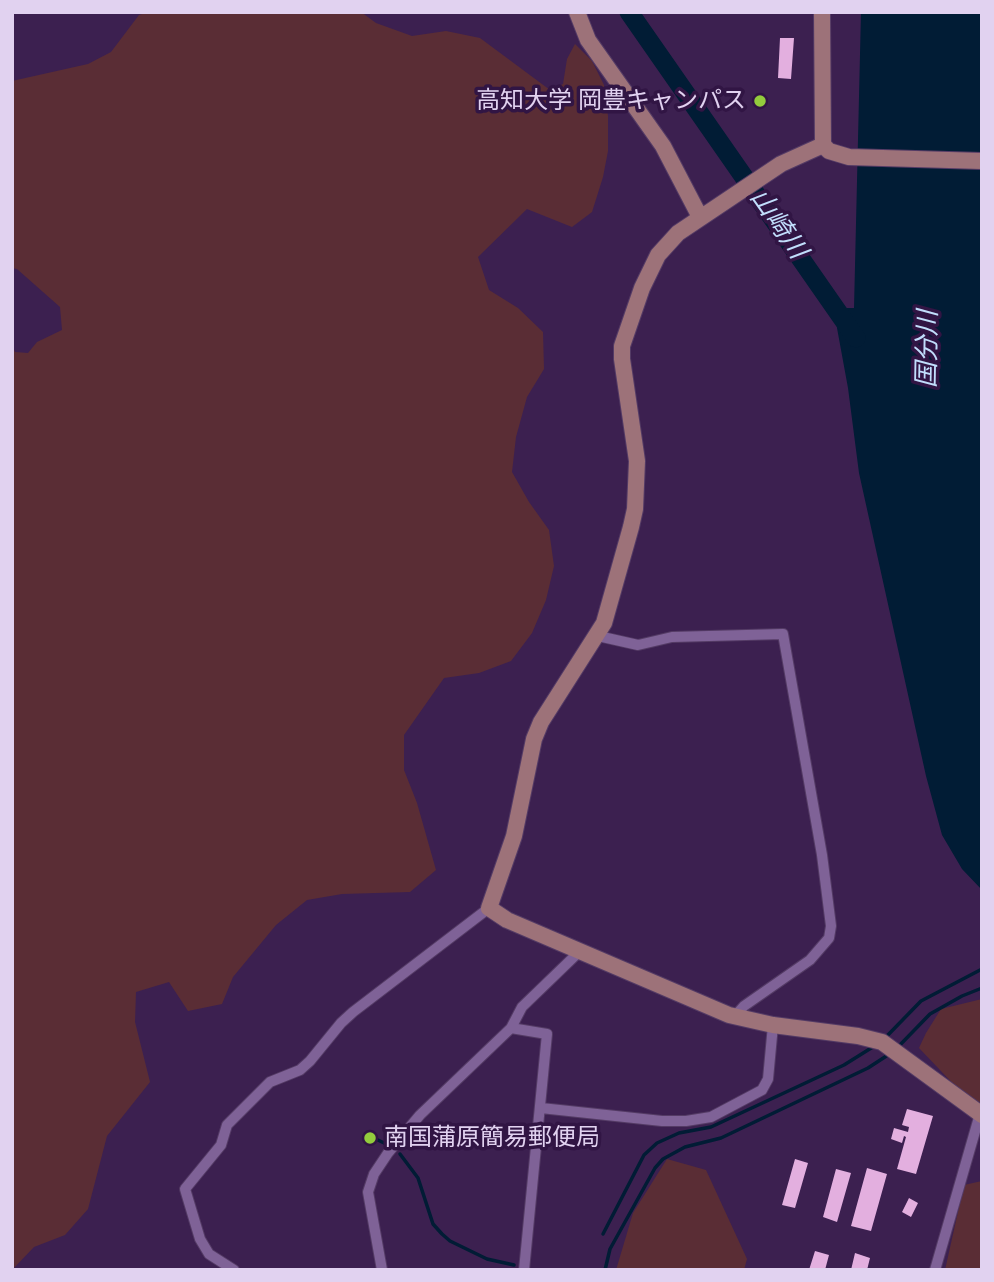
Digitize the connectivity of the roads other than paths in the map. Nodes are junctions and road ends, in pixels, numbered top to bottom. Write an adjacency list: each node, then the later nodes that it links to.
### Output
1 (577, 12): 5 (street)
2 (822, 12): 3 (street)
3 (822, 145): 4 (street); 5 (street)
4 (982, 161)
5 (700, 217): 6 (street)
6 (597, 636): 7 (street); 9 (street)
7 (489, 908): 8 (street); 14 (street)
8 (580, 951): 9 (street); 11 (street)
9 (735, 1016): 10 (street)
10 (773, 1025): 12 (street); 13 (street)
11 (511, 1028): 12 (street); 15 (street)
12 (541, 1108): 16 (street)
13 (981, 1114): 17 (street)
14 (234, 1270)
15 (382, 1270)
16 (524, 1270)
17 (935, 1270)

